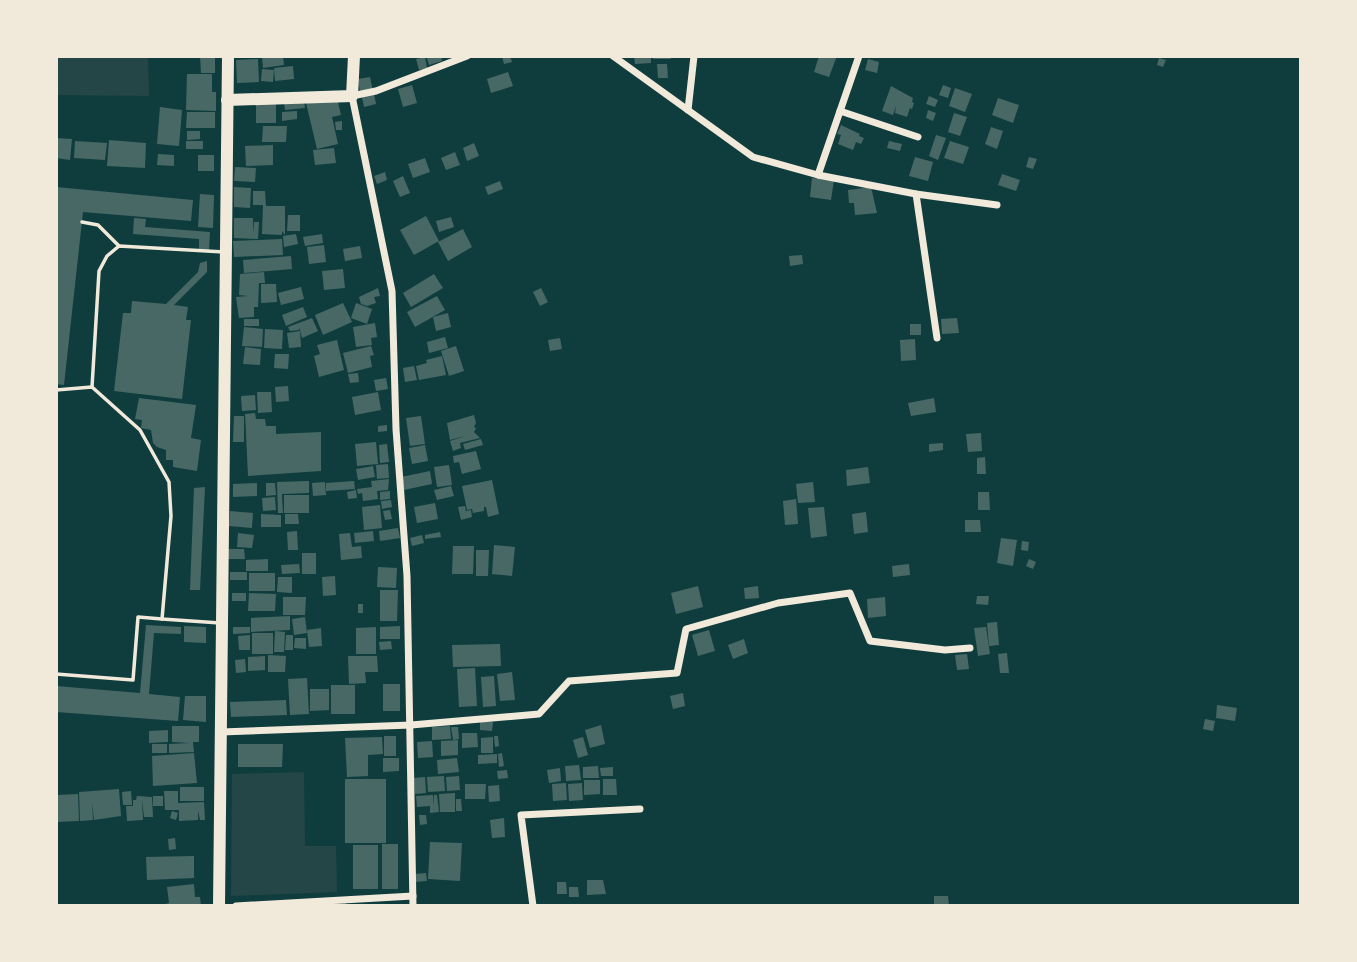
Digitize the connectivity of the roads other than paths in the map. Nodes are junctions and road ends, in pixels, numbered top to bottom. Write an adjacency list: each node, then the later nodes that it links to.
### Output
1 (228, 56): 8 (main road)
2 (354, 56): 7 (main road)
3 (467, 56): 7 (street)
4 (613, 56): 9 (street)
5 (694, 56): 9 (street)
6 (859, 56): 10 (street)
7 (352, 96): 8 (main road); 25 (street)
8 (227, 100): 17 (main road)
9 (688, 110): 12 (street)
10 (840, 111): 11 (street); 12 (street)
11 (919, 138)
12 (818, 175): 13 (street)
13 (916, 194): 14 (street); 18 (street)
14 (997, 205)
15 (82, 222): 16 (lane)
16 (119, 246): 17 (lane); 19 (lane)
17 (226, 252): 22 (main road)
18 (936, 338)
19 (92, 387): 20 (lane); 21 (lane)
20 (56, 390)
21 (162, 619): 22 (lane); 24 (lane)
22 (222, 624): 26 (main road)
23 (970, 648): 25 (street)
24 (56, 674)
25 (411, 725): 26 (street); 28 (street)
26 (221, 732): 29 (main road)
27 (640, 809): 32 (street)
28 (413, 896): 30 (street); 31 (street)
29 (219, 906)
30 (236, 906)
31 (413, 906)
32 (533, 906)

